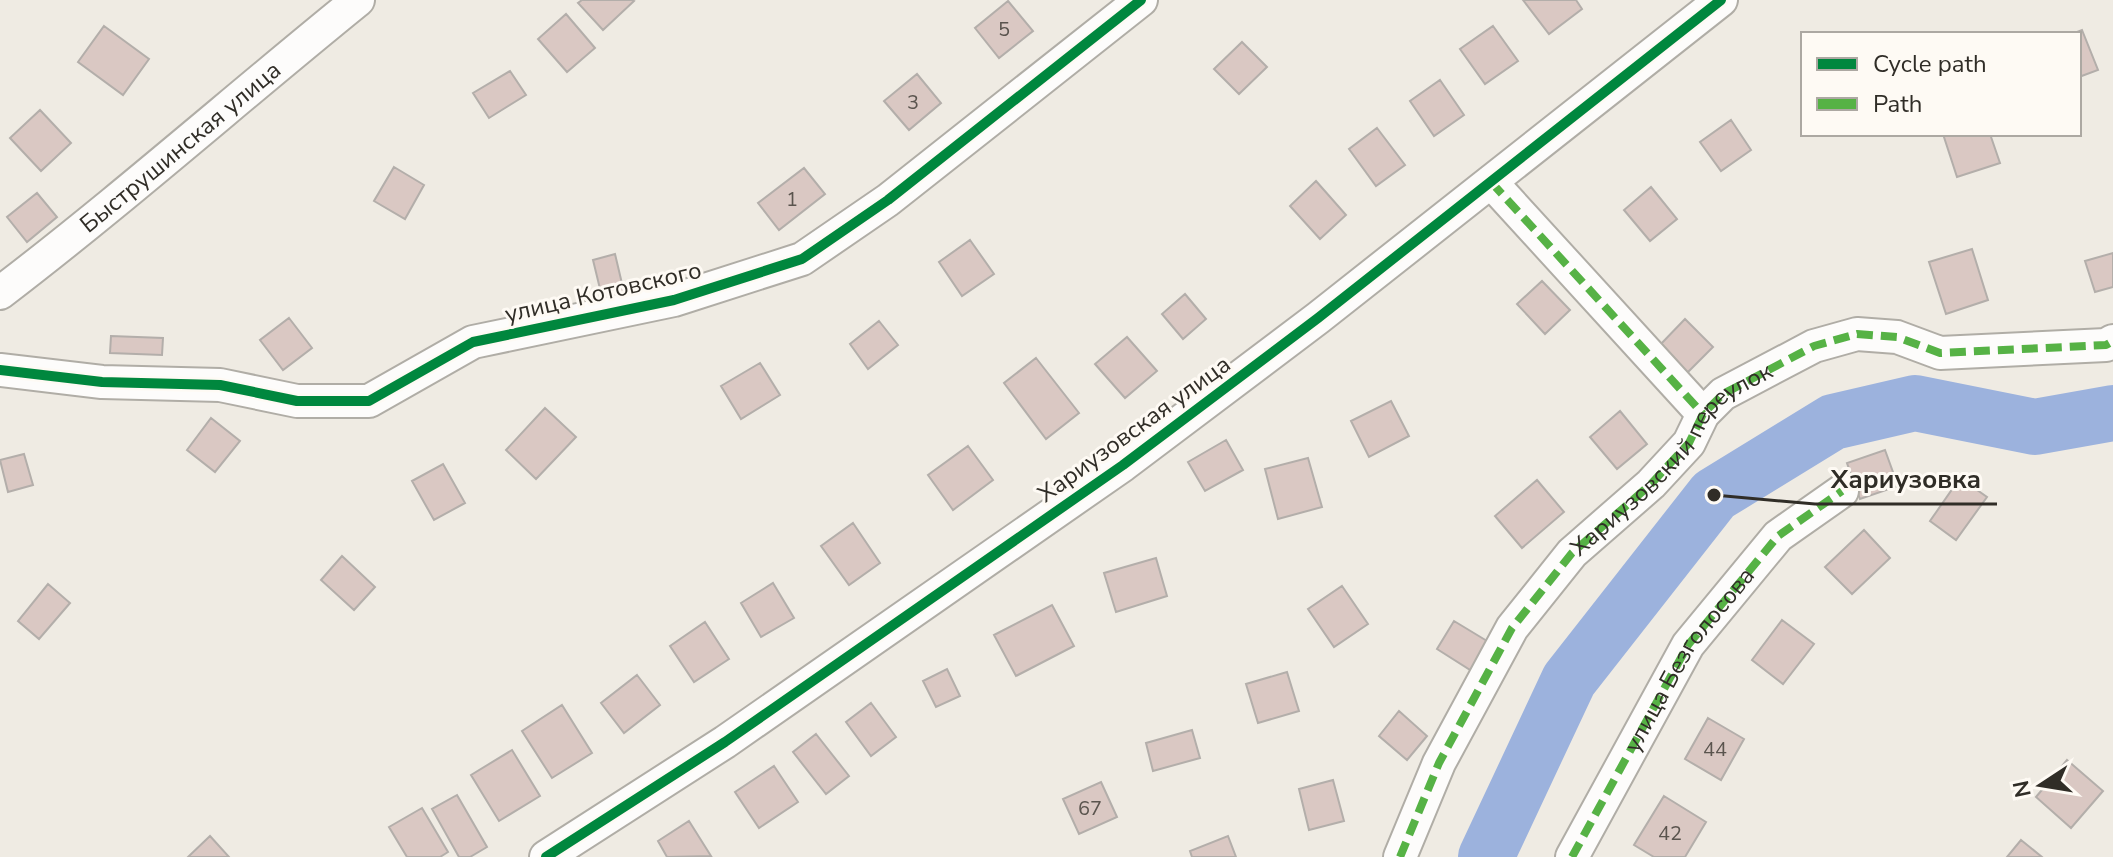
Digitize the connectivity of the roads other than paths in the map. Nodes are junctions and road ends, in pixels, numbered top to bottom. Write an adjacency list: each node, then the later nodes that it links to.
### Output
1 (358, 0): 5 (street, Быструшинская улица)
2 (1141, 0): 7 (street, улица Котовского)
3 (1721, 0): 4 (street, Хариузовская улица)
4 (1491, 182): 8 (street); 10 (street, Хариузовская улица)
5 (0, 293)
6 (2113, 341): 8 (street, Хариузовский переулок)
7 (0, 370)
8 (1703, 414): 11 (street, Хариузовский переулок)
9 (1842, 491): 12 (street, улица Безголосова)
10 (546, 857)
11 (1400, 857)
12 (1572, 857)

